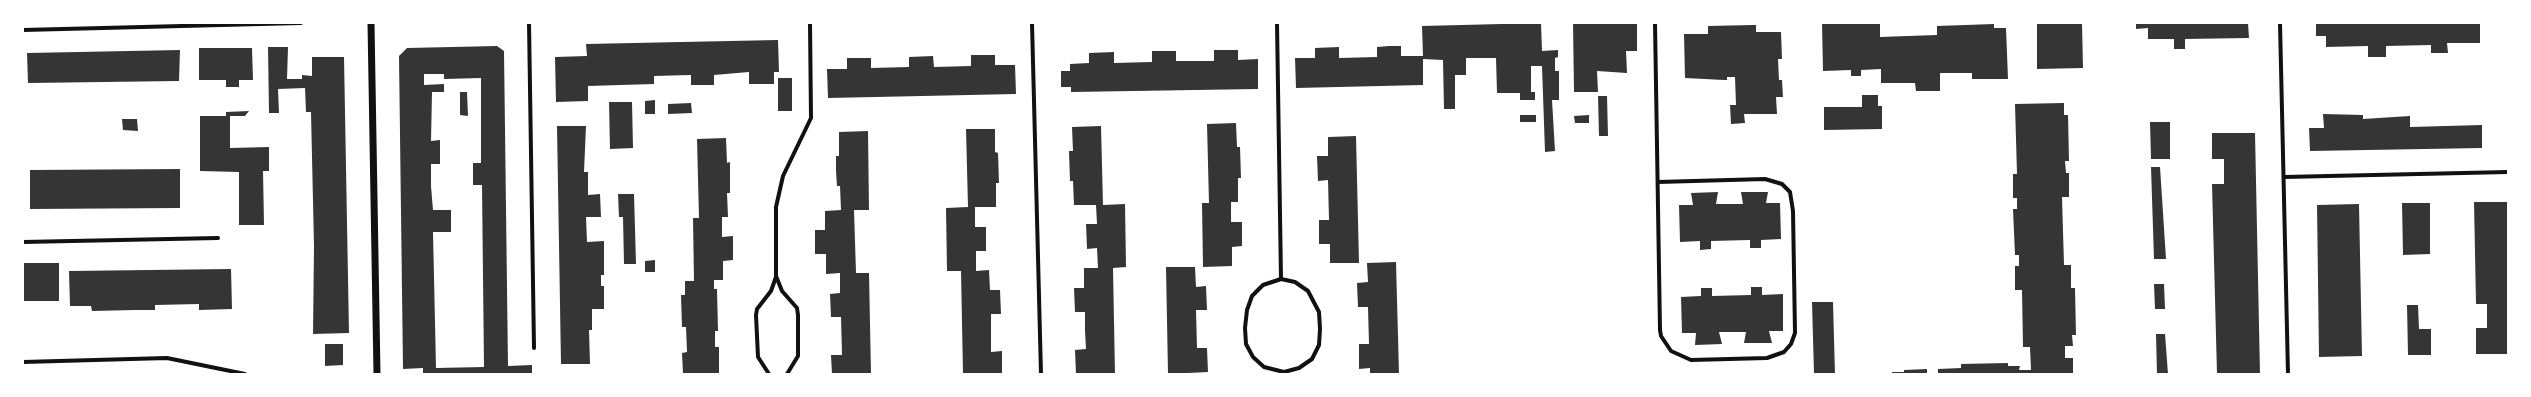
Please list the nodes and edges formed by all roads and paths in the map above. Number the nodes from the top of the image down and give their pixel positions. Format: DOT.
graph roads {
  1 [pos="301,23"];
  2 [pos="371,23"];
  3 [pos="529,23"];
  4 [pos="810,23"];
  5 [pos="1032,23"];
  6 [pos="1277,23"];
  7 [pos="1655,23"];
  8 [pos="2280,23"];
  9 [pos="133,25"];
  10 [pos="23,30"];
  11 [pos="2508,172"];
  12 [pos="2284,176"];
  13 [pos="1658,182"];
  14 [pos="218,238"];
  15 [pos="23,242"];
  16 [pos="776,276"];
  17 [pos="1281,279"];
  18 [pos="534,348"];
  19 [pos="23,362"];
  20 [pos="1284,373"];
  21 [pos="245,374"];
  22 [pos="377,374"];
  23 [pos="769,374"];
  24 [pos="787,374"];
  25 [pos="1041,374"];
  26 [pos="2288,374"];
  1 -- 9 [label="street"];
  2 -- 22 [label="street"];
  3 -- 18 [label="street"];
  4 -- 16 [label="street"];
  5 -- 25 [label="street"];
  6 -- 17 [label="street"];
  7 -- 13 [label="street"];
  8 -- 12 [label="street"];
  9 -- 10 [label="street"];
  11 -- 12 [label="street"];
  12 -- 26 [label="street"];
  13 -- 13 [label="street"];
  14 -- 15 [label="street"];
  16 -- 23 [label="street"];
  16 -- 24 [label="street"];
  17 -- 20 [label="street"];
  17 -- 20 [label="street"];
  19 -- 21 [label="street"];
}
